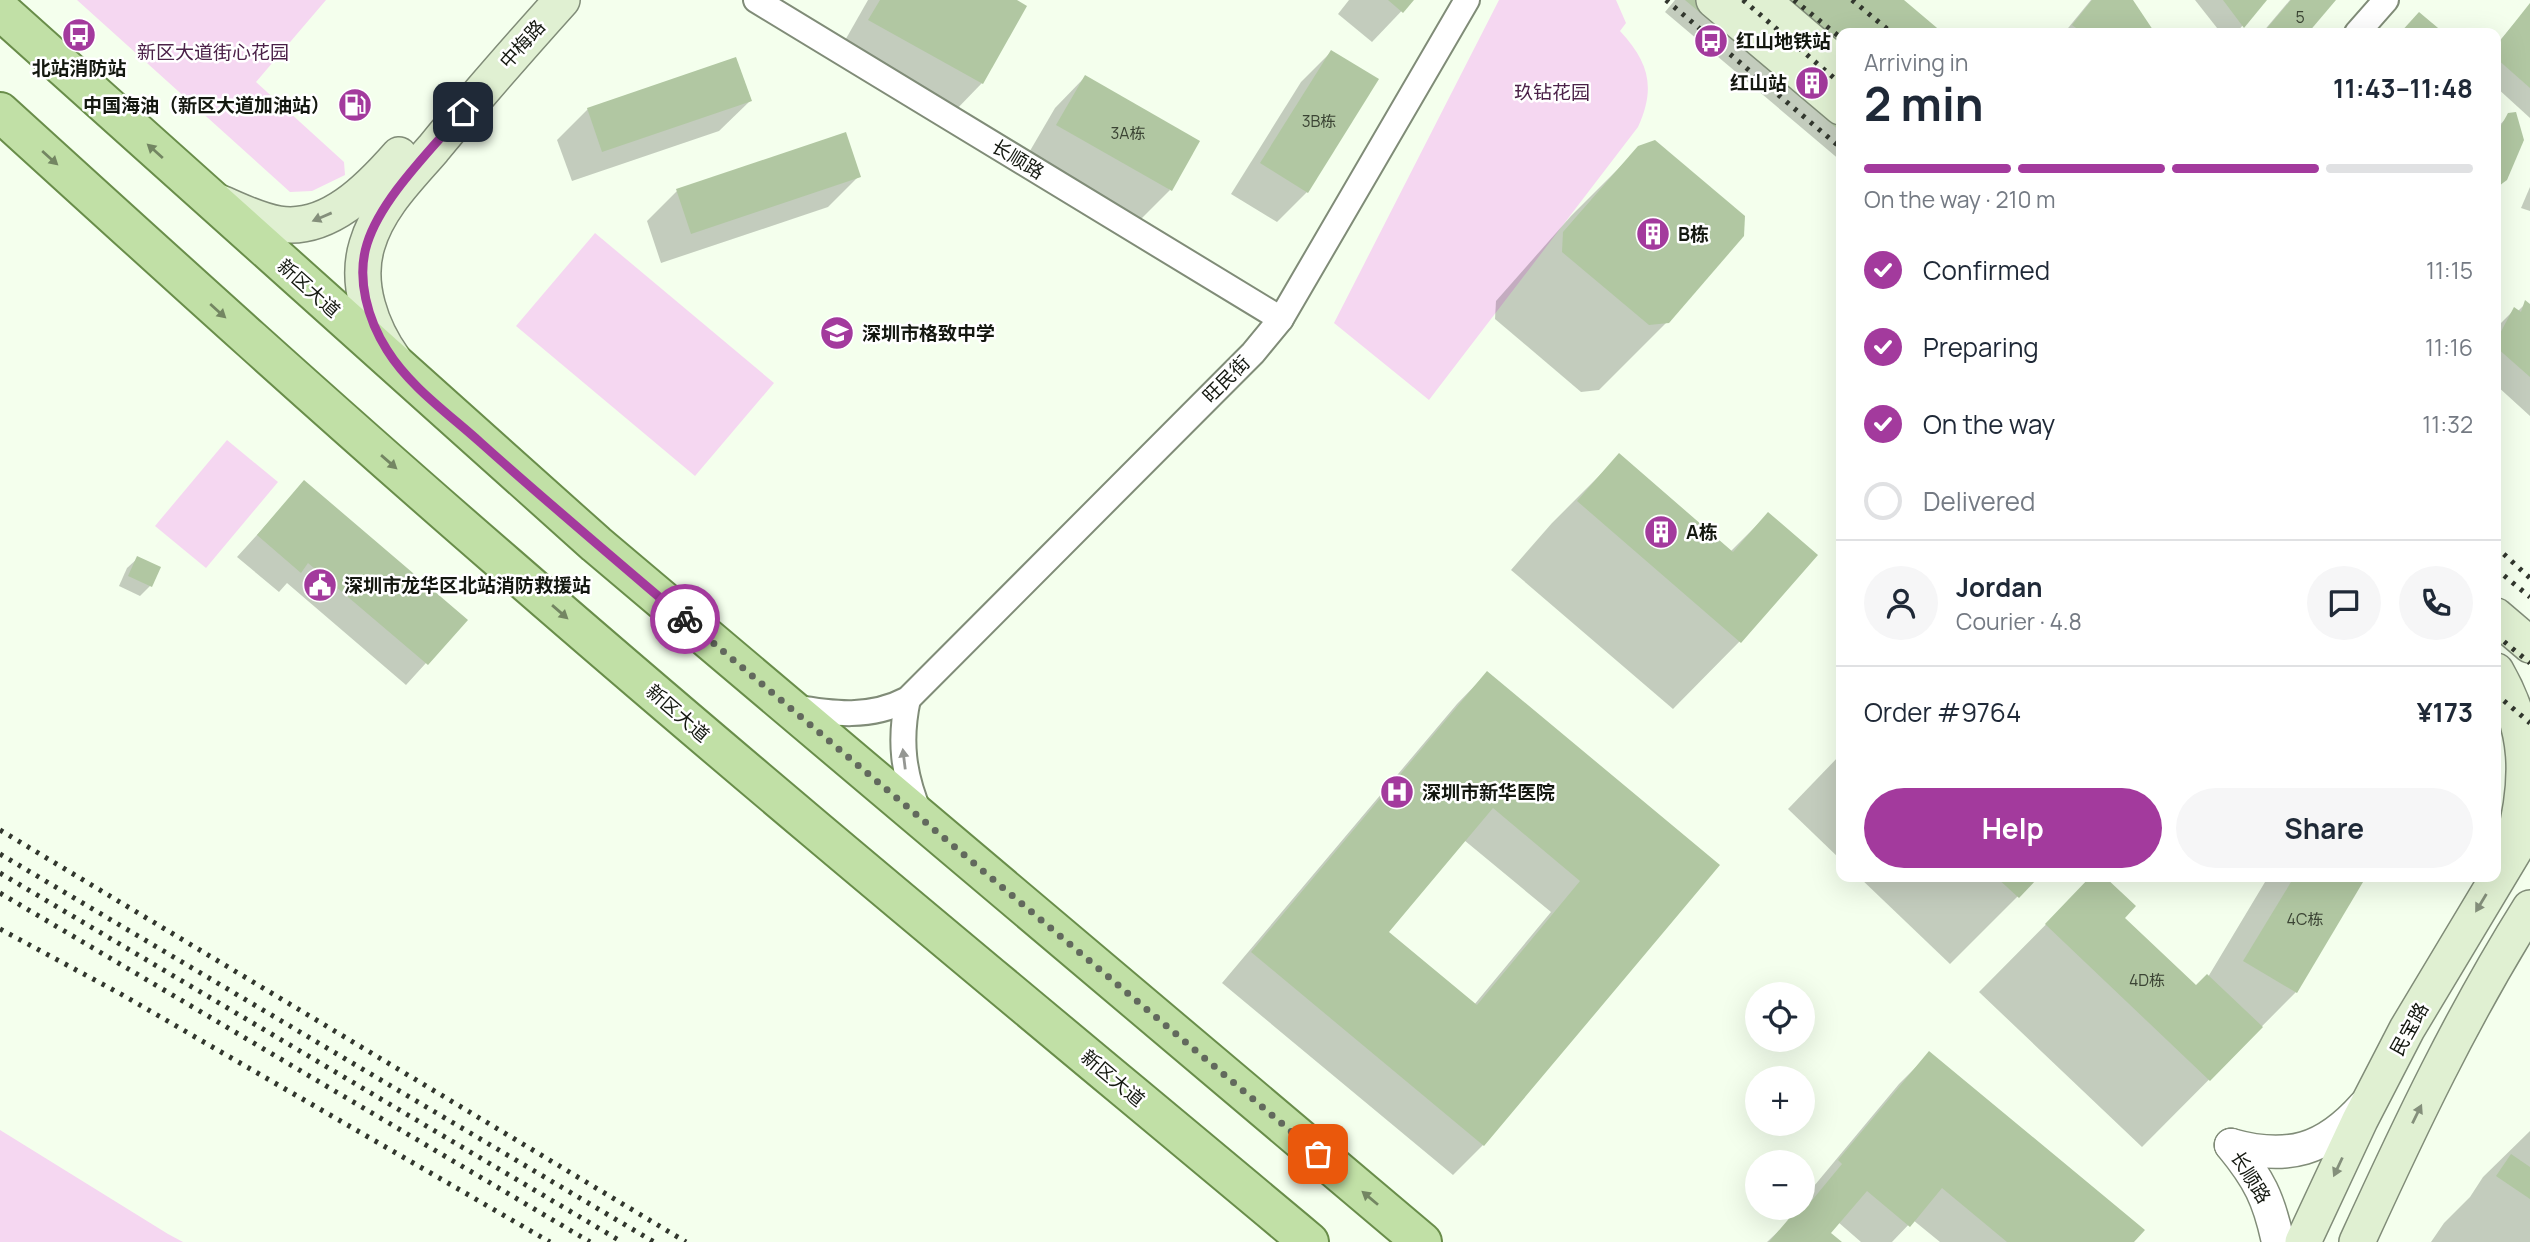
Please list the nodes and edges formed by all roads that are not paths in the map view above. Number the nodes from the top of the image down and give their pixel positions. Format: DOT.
graph roads {
  1 [pos="533,0"];
  2 [pos="562,0"];
  3 [pos="756,0"];
  4 [pos="1467,0"];
  5 [pos="1714,0"];
  6 [pos="1762,0"];
  7 [pos="2386,0"];
  8 [pos="0,10"];
  9 [pos="2361,28"];
  10 [pos="1836,62"];
  11 [pos="1836,103"];
  12 [pos="0,112"];
  13 [pos="205,196"];
  14 [pos="1281,319"];
  15 [pos="405,374"];
  16 [pos="2501,664"];
  17 [pos="2501,681"];
  18 [pos="2530,689"];
  19 [pos="908,699"];
  20 [pos="792,707"];
  21 [pos="921,817"];
  22 [pos="2530,824"];
  23 [pos="2507,859"];
  24 [pos="2501,869"];
  25 [pos="2493,882"];
  26 [pos="2530,908"];
  27 [pos="2372,1097"];
  28 [pos="1309,1242"];
  29 [pos="1422,1242"];
  30 [pos="2278,1242"];
  31 [pos="2303,1242"];
  32 [pos="2357,1242"];
  1 -- 13 [label="main road, 中梅路, one-way"];
  2 -- 15 [label="main road, 中梅路"];
  3 -- 14 [label="street, 长顺路"];
  4 -- 14 [label="street, 旺民街"];
  5 -- 11 [label="main road"];
  6 -- 10 [label="main road"];
  7 -- 9 [label="street"];
  13 -- 8 [label="main road, 新区大道, one-way"];
  12 -- 28 [label="main road, 新区大道, one-way"];
  13 -- 15 [label="main road, 新区大道"];
  14 -- 19 [label="street, 旺民街"];
  15 -- 20 [label="main road, 新区大道"];
  16 -- 18 [label="main road"];
  17 -- 23 [label="main road"];
  19 -- 20 [label="street"];
  21 -- 19 [label="street, one-way"];
  20 -- 21 [label="main road, 新区大道"];
  29 -- 21 [label="main road, 新区大道, one-way"];
  22 -- 23 [label="main road, 民宝路"];
  23 -- 24 [label="main road, 民宝路, one-way"];
  25 -- 27 [label="main road, 民宝路, one-way"];
  32 -- 26 [label="main road, one-way"];
  27 -- 30 [label="street, 长顺路"];
  27 -- 31 [label="main road, 民宝路, one-way"];
}
